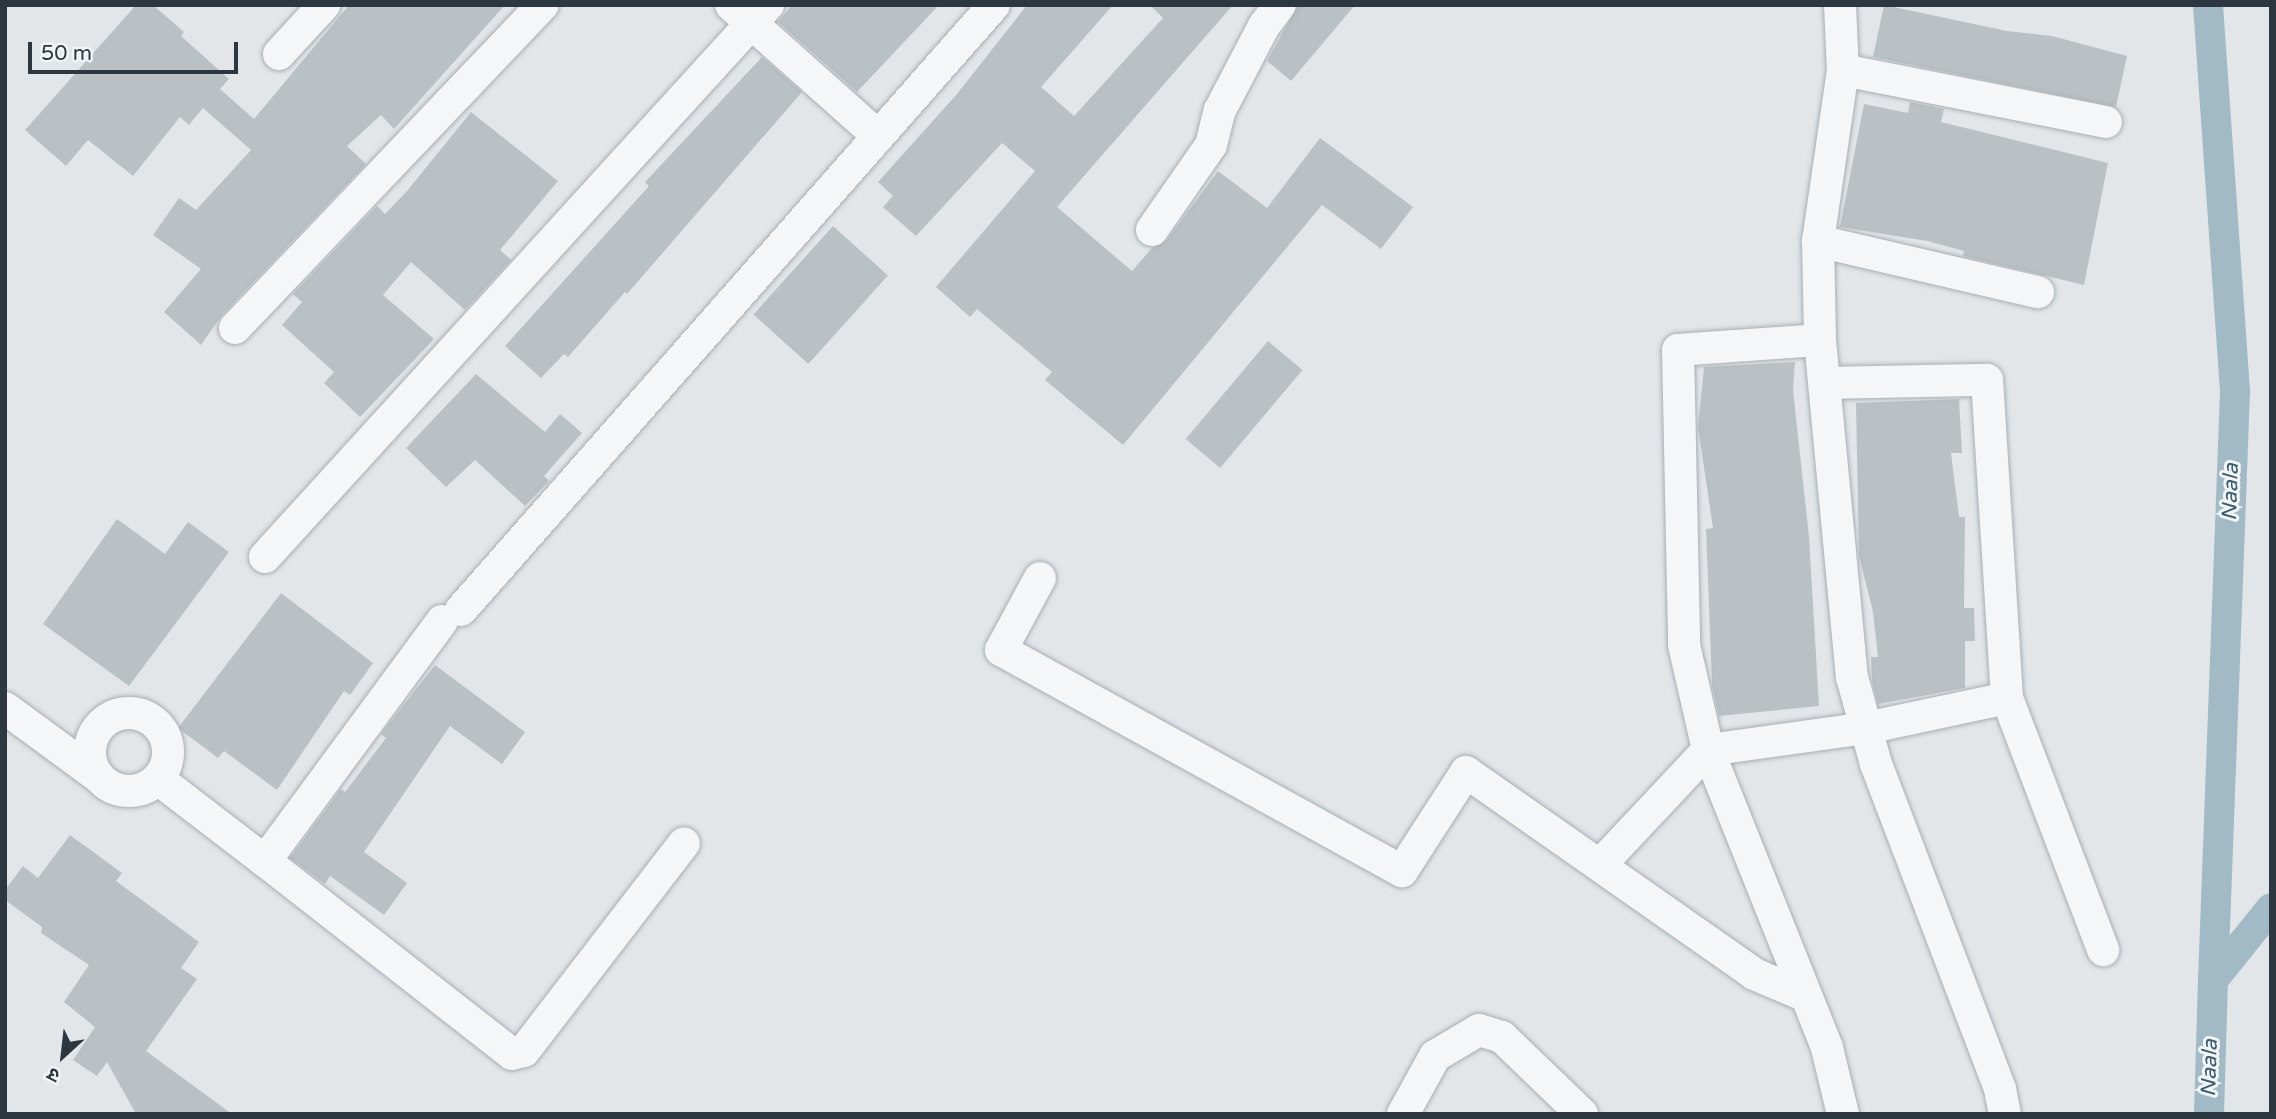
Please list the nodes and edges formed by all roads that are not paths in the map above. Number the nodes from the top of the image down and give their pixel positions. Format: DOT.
graph roads {
  1 [pos="324,5"];
  2 [pos="543,5"];
  3 [pos="994,5"];
  4 [pos="1280,5"];
  5 [pos="1840,5"];
  6 [pos="750,11"];
  7 [pos="279,54"];
  8 [pos="1843,70"];
  9 [pos="2106,122"];
  10 [pos="877,135"];
  11 [pos="1152,230"];
  12 [pos="1818,241"];
  13 [pos="2038,292"];
  14 [pos="235,328"];
  15 [pos="1820,340"];
  16 [pos="1825,383"];
  17 [pos="265,557"];
  18 [pos="1040,578"];
  19 [pos="2007,698"];
  20 [pos="5,708"];
  21 [pos="1866,728"];
  22 [pos="1708,750"];
  23 [pos="99,777"];
  24 [pos="158,779"];
  25 [pos="684,843"];
  26 [pos="265,861"];
  27 [pos="1601,864"];
  28 [pos="2103,950"];
  29 [pos="1804,995"];
  30 [pos="1403,1114"];
  31 [pos="1582,1114"];
  32 [pos="1843,1114"];
  33 [pos="2005,1114"];
  1 -- 7 [label="street"];
  2 -- 14 [label="street"];
  3 -- 10 [label="street"];
  4 -- 11 [label="street"];
  5 -- 8 [label="street"];
  6 -- 10 [label="street"];
  6 -- 17 [label="street"];
  8 -- 9 [label="street"];
  8 -- 12 [label="street"];
  10 -- 26 [label="street"];
  12 -- 13 [label="street"];
  12 -- 15 [label="street"];
  15 -- 16 [label="street"];
  15 -- 22 [label="street"];
  16 -- 19 [label="street"];
  16 -- 21 [label="street"];
  18 -- 27 [label="street"];
  19 -- 21 [label="street"];
  19 -- 28 [label="street"];
  20 -- 23 [label="street"];
  21 -- 22 [label="street"];
  21 -- 33 [label="street"];
  22 -- 27 [label="street"];
  22 -- 29 [label="street"];
  23 -- 24 [label="street"];
  23 -- 24 [label="street"];
  24 -- 26 [label="street"];
  25 -- 26 [label="street"];
  27 -- 29 [label="street"];
  29 -- 32 [label="street"];
  30 -- 31 [label="street"];
}
